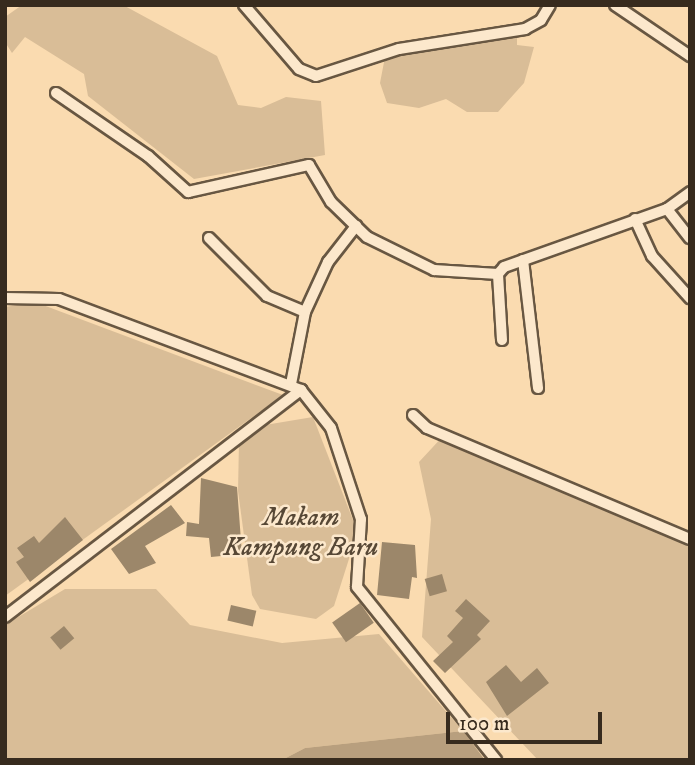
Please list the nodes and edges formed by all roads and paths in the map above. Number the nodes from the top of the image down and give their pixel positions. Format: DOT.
graph roads {
  1 [pos="244,5"];
  2 [pos="550,5"];
  3 [pos="615,5"];
  4 [pos="690,56"];
  5 [pos="56,93"];
  6 [pos="690,192"];
  7 [pos="667,209"];
  8 [pos="635,219"];
  9 [pos="356,226"];
  10 [pos="209,238"];
  11 [pos="690,239"];
  12 [pos="523,260"];
  13 [pos="498,274"];
  14 [pos="5,298"];
  15 [pos="690,298"];
  16 [pos="305,312"];
  17 [pos="502,340"];
  18 [pos="296,387"];
  19 [pos="538,388"];
  20 [pos="413,415"];
  21 [pos="690,539"];
  22 [pos="5,617"];
  23 [pos="496,760"];
  1 -- 2 [label="street"];
  3 -- 4 [label="street"];
  5 -- 9 [label="street"];
  6 -- 7 [label="street"];
  7 -- 8 [label="street"];
  7 -- 11 [label="street"];
  8 -- 12 [label="street"];
  8 -- 15 [label="street"];
  9 -- 13 [label="street"];
  9 -- 16 [label="street"];
  10 -- 16 [label="street"];
  12 -- 13 [label="street"];
  12 -- 19 [label="street"];
  13 -- 17 [label="street"];
  14 -- 18 [label="street"];
  16 -- 18 [label="street"];
  18 -- 22 [label="street"];
  18 -- 23 [label="street"];
  20 -- 21 [label="street"];
}
